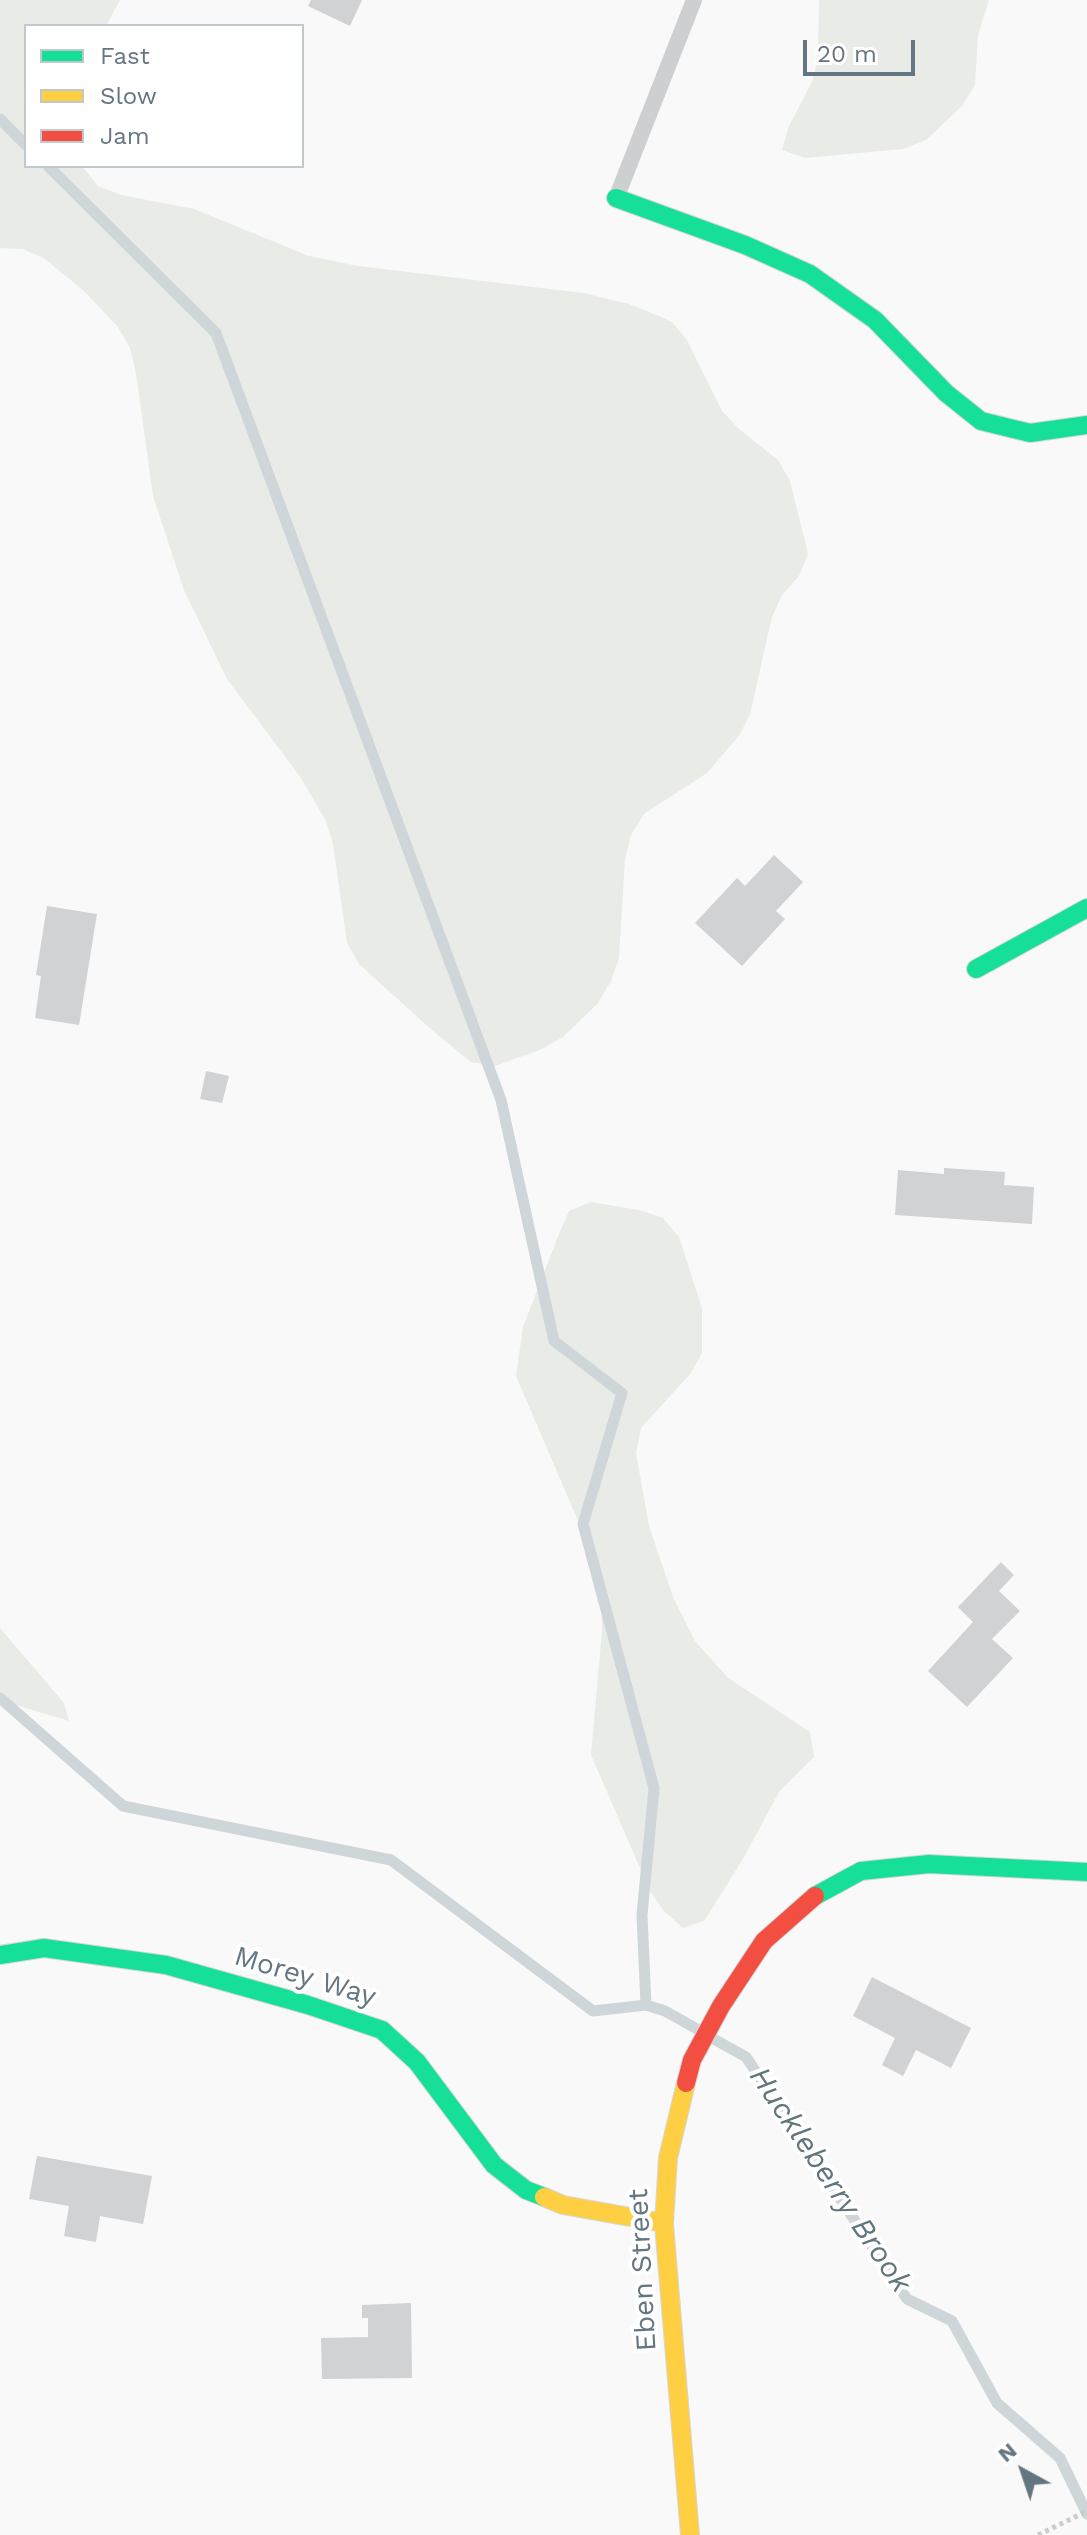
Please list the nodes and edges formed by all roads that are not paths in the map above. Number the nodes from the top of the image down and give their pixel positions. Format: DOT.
graph roads {
  1 [pos="694,0"];
  2 [pos="616,198"];
  3 [pos="1087,425"];
  4 [pos="1087,908"];
  5 [pos="976,969"];
  6 [pos="1087,1872"];
  7 [pos="0,1955"];
  8 [pos="664,2223"];
  9 [pos="690,2535"];
  1 -- 2 [label="lane"];
  2 -- 3 [label="street"];
  4 -- 5 [label="street"];
  6 -- 8 [label="street, Eben Street"];
  7 -- 8 [label="street, Morey Way"];
  8 -- 9 [label="street, Eben Street"];
}
